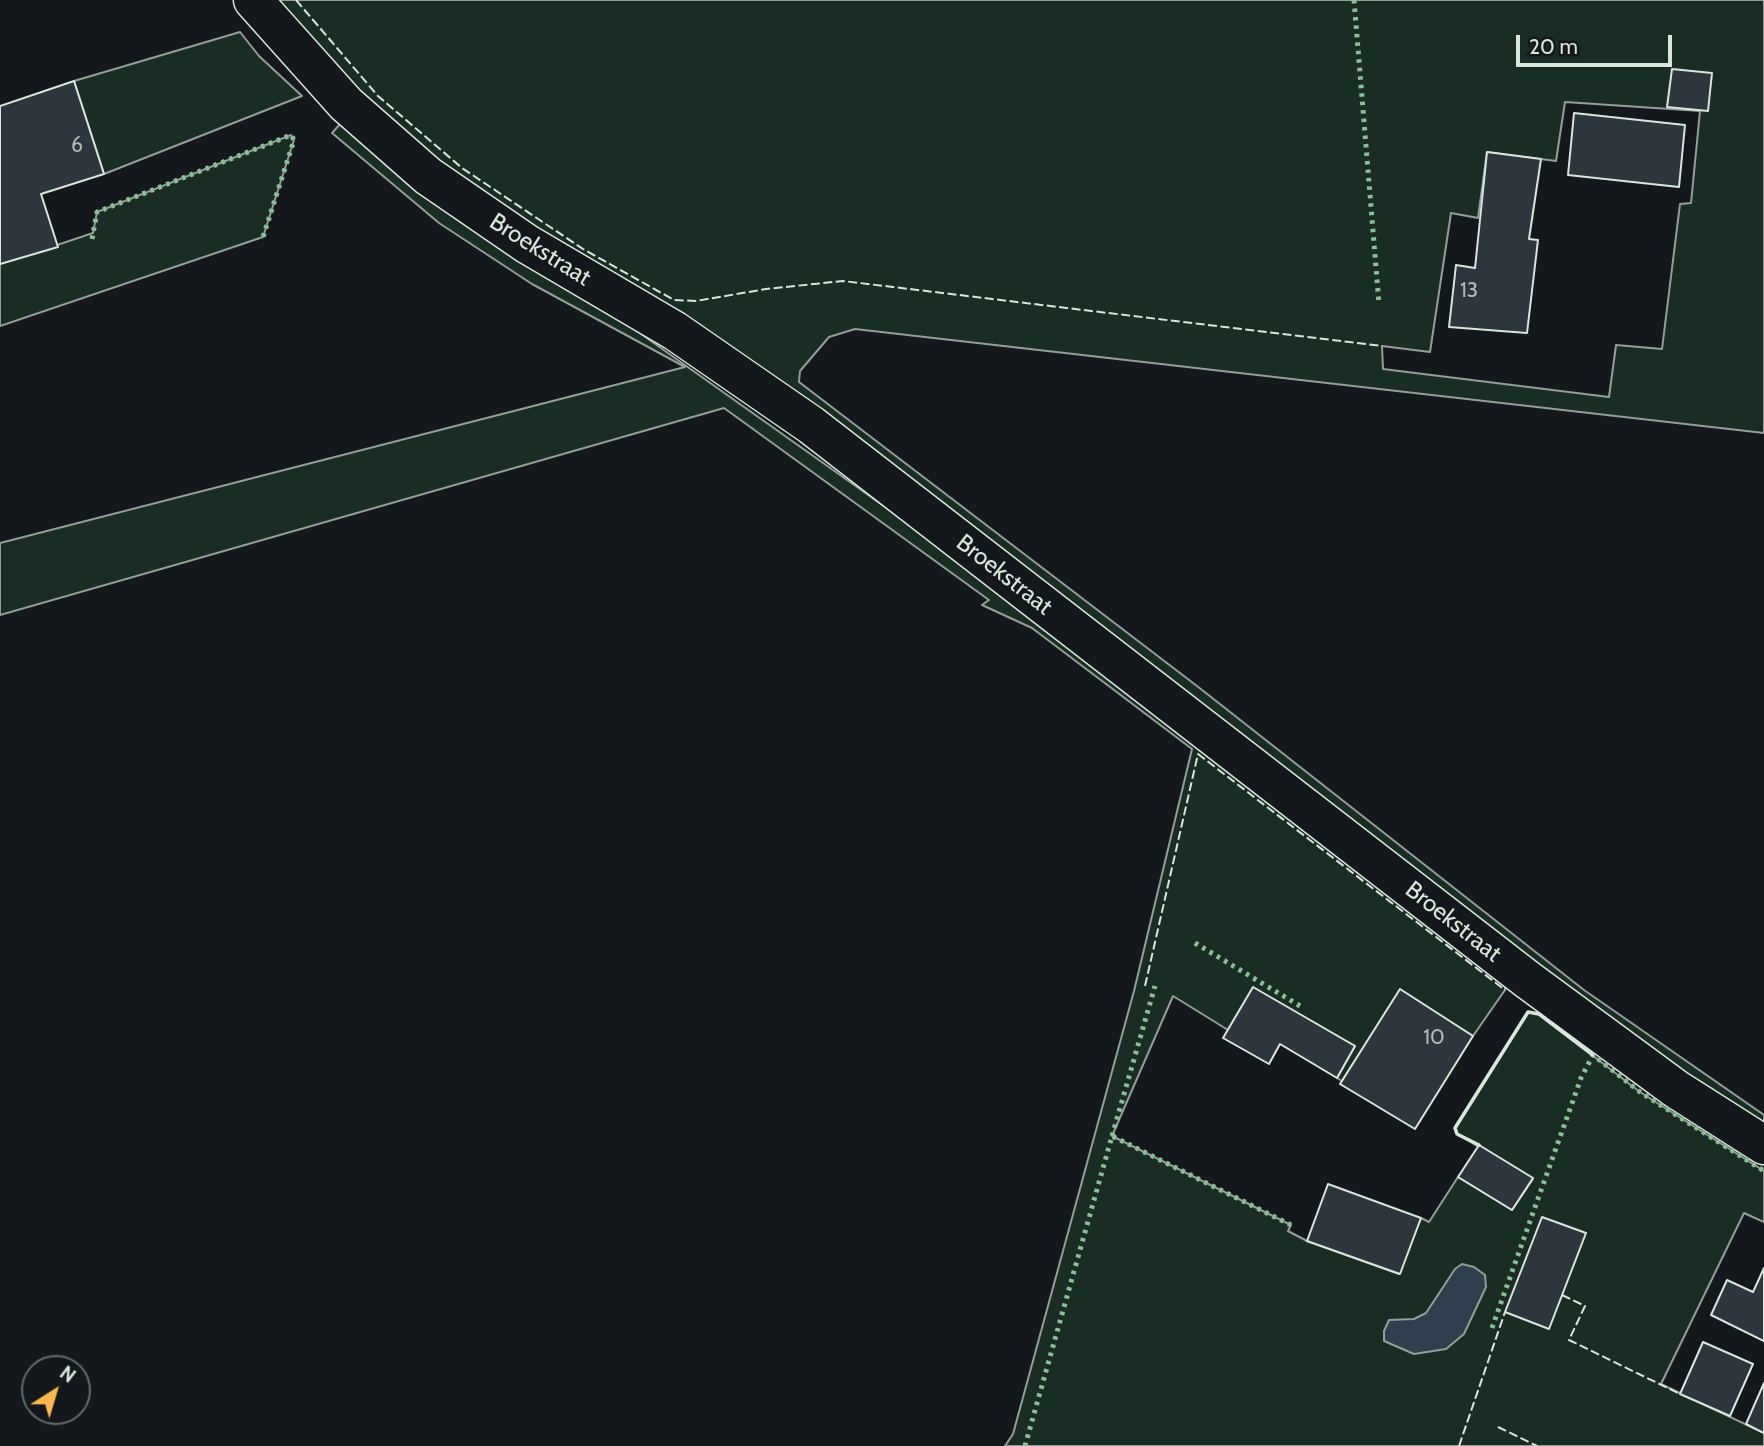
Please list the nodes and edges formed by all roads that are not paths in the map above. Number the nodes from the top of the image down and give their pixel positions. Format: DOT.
graph roads {
  1 [pos="253,0"];
  2 [pos="1764,1145"];
  1 -- 2 [label="street, Broekstraat"];
}
